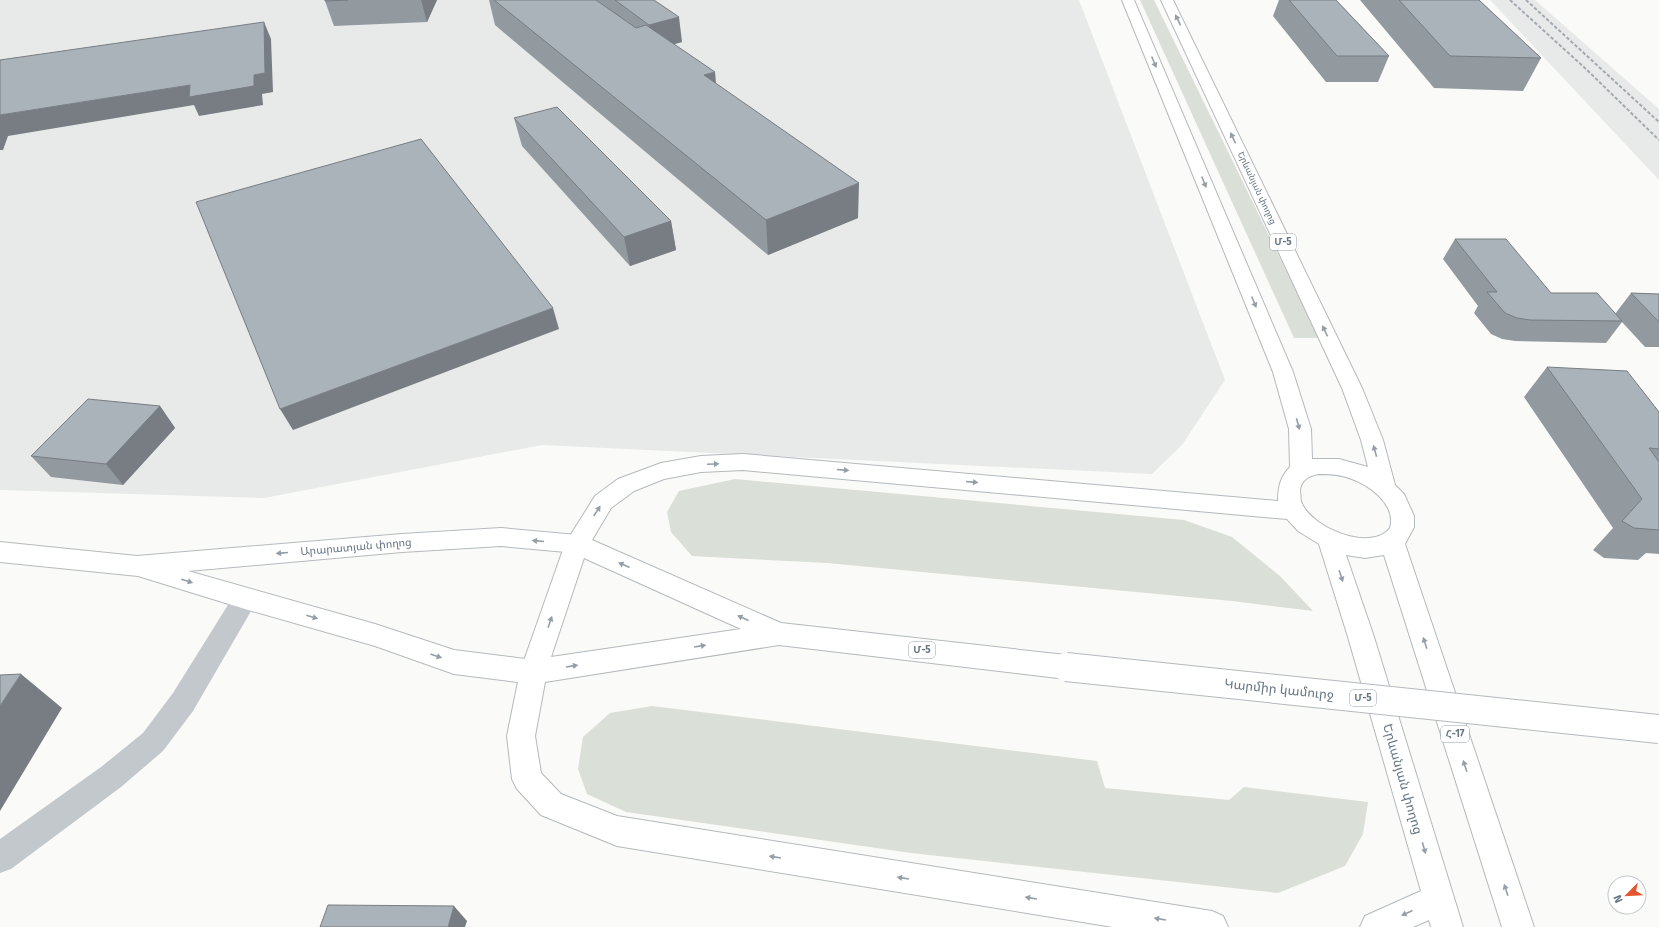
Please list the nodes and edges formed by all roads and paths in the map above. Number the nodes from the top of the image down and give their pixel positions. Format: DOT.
graph roads {
  1 [pos="1128,0"];
  2 [pos="1167,0"];
  3 [pos="1301,470"];
  4 [pos="1385,489"];
  5 [pos="1294,511"];
  6 [pos="1329,539"];
  7 [pos="1392,542"];
  8 [pos="576,544"];
  9 [pos="0,552"];
  10 [pos="136,566"];
  11 [pos="245,599"];
  12 [pos="779,634"];
  13 [pos="533,672"];
  14 [pos="1659,728"];
  15 [pos="5,851"];
  16 [pos="1443,913"];
  17 [pos="1212,927"];
  18 [pos="1376,927"];
  19 [pos="1518,927"];
  1 -- 3 [label="main road, one-way"];
  4 -- 2 [label="main road, Երևանյան փողոց / Մ-5, one-way"];
  3 -- 4 [label="main road, Երևանյան փողոց / Մ-5"];
  3 -- 5 [label="main road"];
  4 -- 7 [label="main road, Երևանյան փողոց / Մ-5"];
  5 -- 6 [label="main road"];
  8 -- 5 [label="main road, one-way"];
  6 -- 7 [label="main road"];
  6 -- 16 [label="main road, Երևանյան փողոց / Մ-5, one-way"];
  19 -- 7 [label="main road, Հ-17, one-way"];
  8 -- 10 [label="main road, Արարատյան փողոց, one-way"];
  12 -- 8 [label="main road, Մ-5, one-way"];
  13 -- 8 [label="main road, one-way"];
  9 -- 10 [label="main road, Արարատյան փողոց"];
  10 -- 11 [label="main road, Արարատյան փողոց, one-way"];
  11 -- 13 [label="main road, Արարատյան փողոց, one-way"];
  11 -- 15 [label="street"];
  13 -- 12 [label="main road, Մ-5, one-way"];
  12 -- 14 [label="main road, Կարմիր կամուրջ / Մ-5, bridge"];
  17 -- 13 [label="main road, one-way"];
  16 -- 18 [label="main road, one-way"];
}
